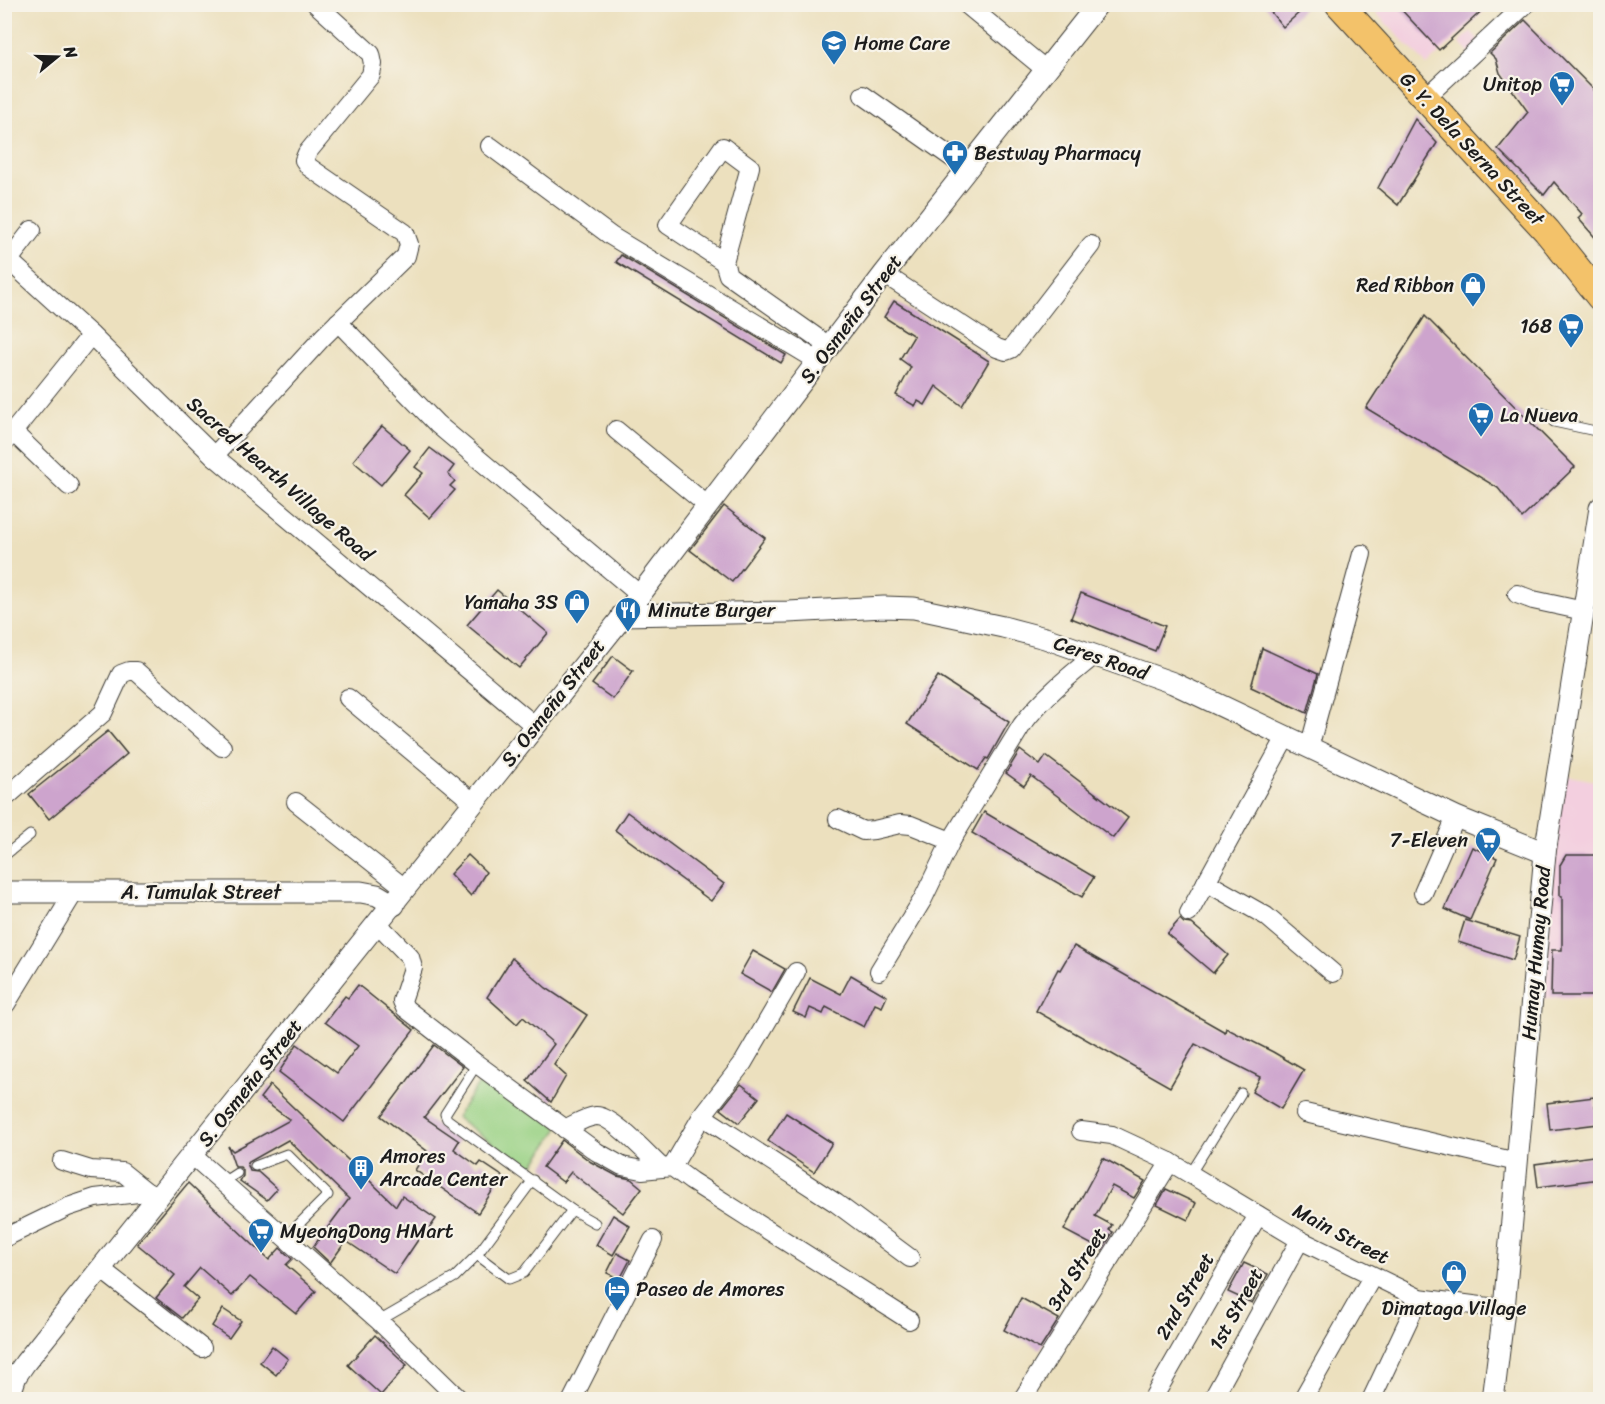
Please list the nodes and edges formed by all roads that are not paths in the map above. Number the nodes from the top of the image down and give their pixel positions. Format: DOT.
graph roads {
  1 [pos="316,4"];
  2 [pos="966,4"];
  3 [pos="1098,4"];
  4 [pos="1340,4"];
  5 [pos="1526,4"];
  6 [pos="1046,70"];
  7 [pos="863,95"];
  8 [pos="1425,98"];
  9 [pos="490,146"];
  10 [pos="968,169"];
  11 [pos="32,230"];
  12 [pos="1091,245"];
  13 [pos="7,258"];
  14 [pos="724,262"];
  15 [pos="884,274"];
  16 [pos="1600,297"];
  17 [pos="338,322"];
  18 [pos="91,334"];
  19 [pos="824,354"];
  20 [pos="1544,412"];
  21 [pos="616,430"];
  22 [pos="1600,432"];
  23 [pos="9,437"];
  24 [pos="214,456"];
  25 [pos="69,486"];
  26 [pos="708,506"];
  27 [pos="1600,508"];
  28 [pos="1362,554"];
  29 [pos="1517,594"];
  30 [pos="640,595"];
  31 [pos="1584,611"];
  32 [pos="622,615"];
  33 [pos="1095,655"];
  34 [pos="348,698"];
  35 [pos="535,726"];
  36 [pos="1286,737"];
  37 [pos="222,747"];
  38 [pos="1309,748"];
  39 [pos="4,799"];
  40 [pos="296,802"];
  41 [pos="474,803"];
  42 [pos="1456,817"];
  43 [pos="838,819"];
  44 [pos="30,835"];
  45 [pos="951,841"];
  46 [pos="1545,853"];
  47 [pos="4,856"];
  48 [pos="1206,882"];
  49 [pos="75,891"];
  50 [pos="4,892"];
  51 [pos="1423,893"];
  52 [pos="400,897"];
  53 [pos="1189,913"];
  54 [pos="376,923"];
  55 [pos="879,971"];
  56 [pos="796,972"];
  57 [pos="1333,973"];
  58 [pos="6,1004"];
  59 [pos="477,1064"];
  60 [pos="1241,1093"];
  61 [pos="1305,1113"];
  62 [pos="702,1116"];
  63 [pos="566,1129"];
  64 [pos="1082,1131"];
  65 [pos="193,1156"];
  66 [pos="62,1161"];
  67 [pos="1170,1162"];
  68 [pos="1517,1162"];
  69 [pos="255,1166"];
  70 [pos="666,1167"];
  71 [pos="1191,1173"];
  72 [pos="533,1180"];
  73 [pos="152,1194"];
  74 [pos="572,1210"];
  75 [pos="1258,1215"];
  76 [pos="595,1223"];
  77 [pos="4,1238"];
  78 [pos="285,1238"];
  79 [pos="653,1240"];
  80 [pos="1300,1240"];
  81 [pos="477,1255"];
  82 [pos="910,1258"];
  83 [pos="101,1269"];
  84 [pos="1372,1277"];
  85 [pos="1419,1298"];
  86 [pos="1504,1309"];
  87 [pos="909,1320"];
  88 [pos="379,1321"];
  89 [pos="202,1348"];
  90 [pos="8,1400"];
  91 [pos="460,1400"];
  92 [pos="572,1400"];
  93 [pos="1022,1400"];
  94 [pos="1152,1400"];
  95 [pos="1212,1400"];
  96 [pos="1302,1400"];
  97 [pos="1371,1400"];
  98 [pos="1493,1400"];
  1 -- 17 [label="street"];
  2 -- 6 [label="street"];
  3 -- 6 [label="street, S. Osmeña Street"];
  4 -- 8 [label="main road, G. Y. Dela Serna Street"];
  5 -- 8 [label="street"];
  6 -- 10 [label="street, S. Osmeña Street"];
  7 -- 10 [label="street"];
  8 -- 16 [label="main road, G. Y. Dela Serna Street"];
  9 -- 19 [label="street"];
  10 -- 15 [label="street, S. Osmeña Street"];
  11 -- 13 [label="street"];
  12 -- 15 [label="street"];
  13 -- 18 [label="street, Sacred Hearth Village Road"];
  14 -- 14 [label="street"];
  14 -- 19 [label="street"];
  15 -- 19 [label="street, S. Osmeña Street"];
  17 -- 24 [label="street"];
  17 -- 30 [label="street"];
  18 -- 23 [label="street"];
  18 -- 24 [label="street, Sacred Hearth Village Road"];
  19 -- 26 [label="street, S. Osmeña Street"];
  20 -- 22 [label="lane"];
  21 -- 26 [label="street"];
  23 -- 25 [label="street"];
  24 -- 35 [label="street, Sacred Hearth Village Road"];
  26 -- 30 [label="street, S. Osmeña Street"];
  27 -- 31 [label="street, Humay Humay Road"];
  28 -- 38 [label="street"];
  29 -- 31 [label="street"];
  30 -- 32 [label="street, S. Osmeña Street"];
  31 -- 46 [label="street, Humay Humay Road"];
  32 -- 33 [label="street, Ceres Road"];
  32 -- 35 [label="street, S. Osmeña Street"];
  33 -- 36 [label="street, Ceres Road"];
  33 -- 45 [label="street"];
  34 -- 41 [label="street"];
  35 -- 41 [label="street, S. Osmeña Street"];
  36 -- 38 [label="street, Ceres Road"];
  36 -- 48 [label="street"];
  37 -- 39 [label="street"];
  38 -- 42 [label="street, Ceres Road"];
  40 -- 52 [label="street"];
  41 -- 52 [label="street, S. Osmeña Street"];
  42 -- 46 [label="street, Ceres Road"];
  42 -- 51 [label="street"];
  43 -- 45 [label="street"];
  44 -- 47 [label="lane"];
  45 -- 55 [label="street"];
  46 -- 68 [label="street, Humay Humay Road"];
  48 -- 53 [label="street"];
  48 -- 57 [label="street"];
  49 -- 50 [label="street, A. Tumulak Street"];
  49 -- 52 [label="street, A. Tumulak Street"];
  49 -- 58 [label="street"];
  52 -- 54 [label="street, S. Osmeña Street"];
  54 -- 59 [label="street"];
  54 -- 65 [label="street, S. Osmeña Street"];
  56 -- 62 [label="street"];
  59 -- 63 [label="street"];
  59 -- 72 [label="lane"];
  60 -- 71 [label="lane"];
  61 -- 68 [label="street"];
  62 -- 70 [label="street"];
  62 -- 82 [label="street"];
  63 -- 70 [label="street"];
  63 -- 70 [label="street"];
  64 -- 67 [label="street, Main Street"];
  65 -- 73 [label="street, S. Osmeña Street"];
  65 -- 78 [label="street"];
  66 -- 73 [label="street"];
  67 -- 71 [label="street, Main Street"];
  67 -- 93 [label="street, 3rd Street"];
  68 -- 86 [label="street, Humay Humay Road"];
  69 -- 78 [label="lane"];
  70 -- 87 [label="street"];
  71 -- 75 [label="street, Main Street"];
  72 -- 74 [label="lane"];
  72 -- 81 [label="lane"];
  73 -- 77 [label="street"];
  73 -- 83 [label="street, S. Osmeña Street"];
  74 -- 76 [label="lane"];
  74 -- 81 [label="lane"];
  75 -- 80 [label="street, Main Street"];
  75 -- 94 [label="street, 2nd Street"];
  78 -- 88 [label="street"];
  79 -- 92 [label="street"];
  80 -- 84 [label="street, Main Street"];
  80 -- 95 [label="street, 1st Street"];
  81 -- 88 [label="lane"];
  83 -- 89 [label="street"];
  83 -- 90 [label="street, S. Osmeña Street"];
  84 -- 85 [label="street, Main Street"];
  84 -- 96 [label="street"];
  85 -- 86 [label="street, Main Street"];
  85 -- 97 [label="street"];
  86 -- 98 [label="street, Humay Humay Road"];
  88 -- 91 [label="street"];
}
